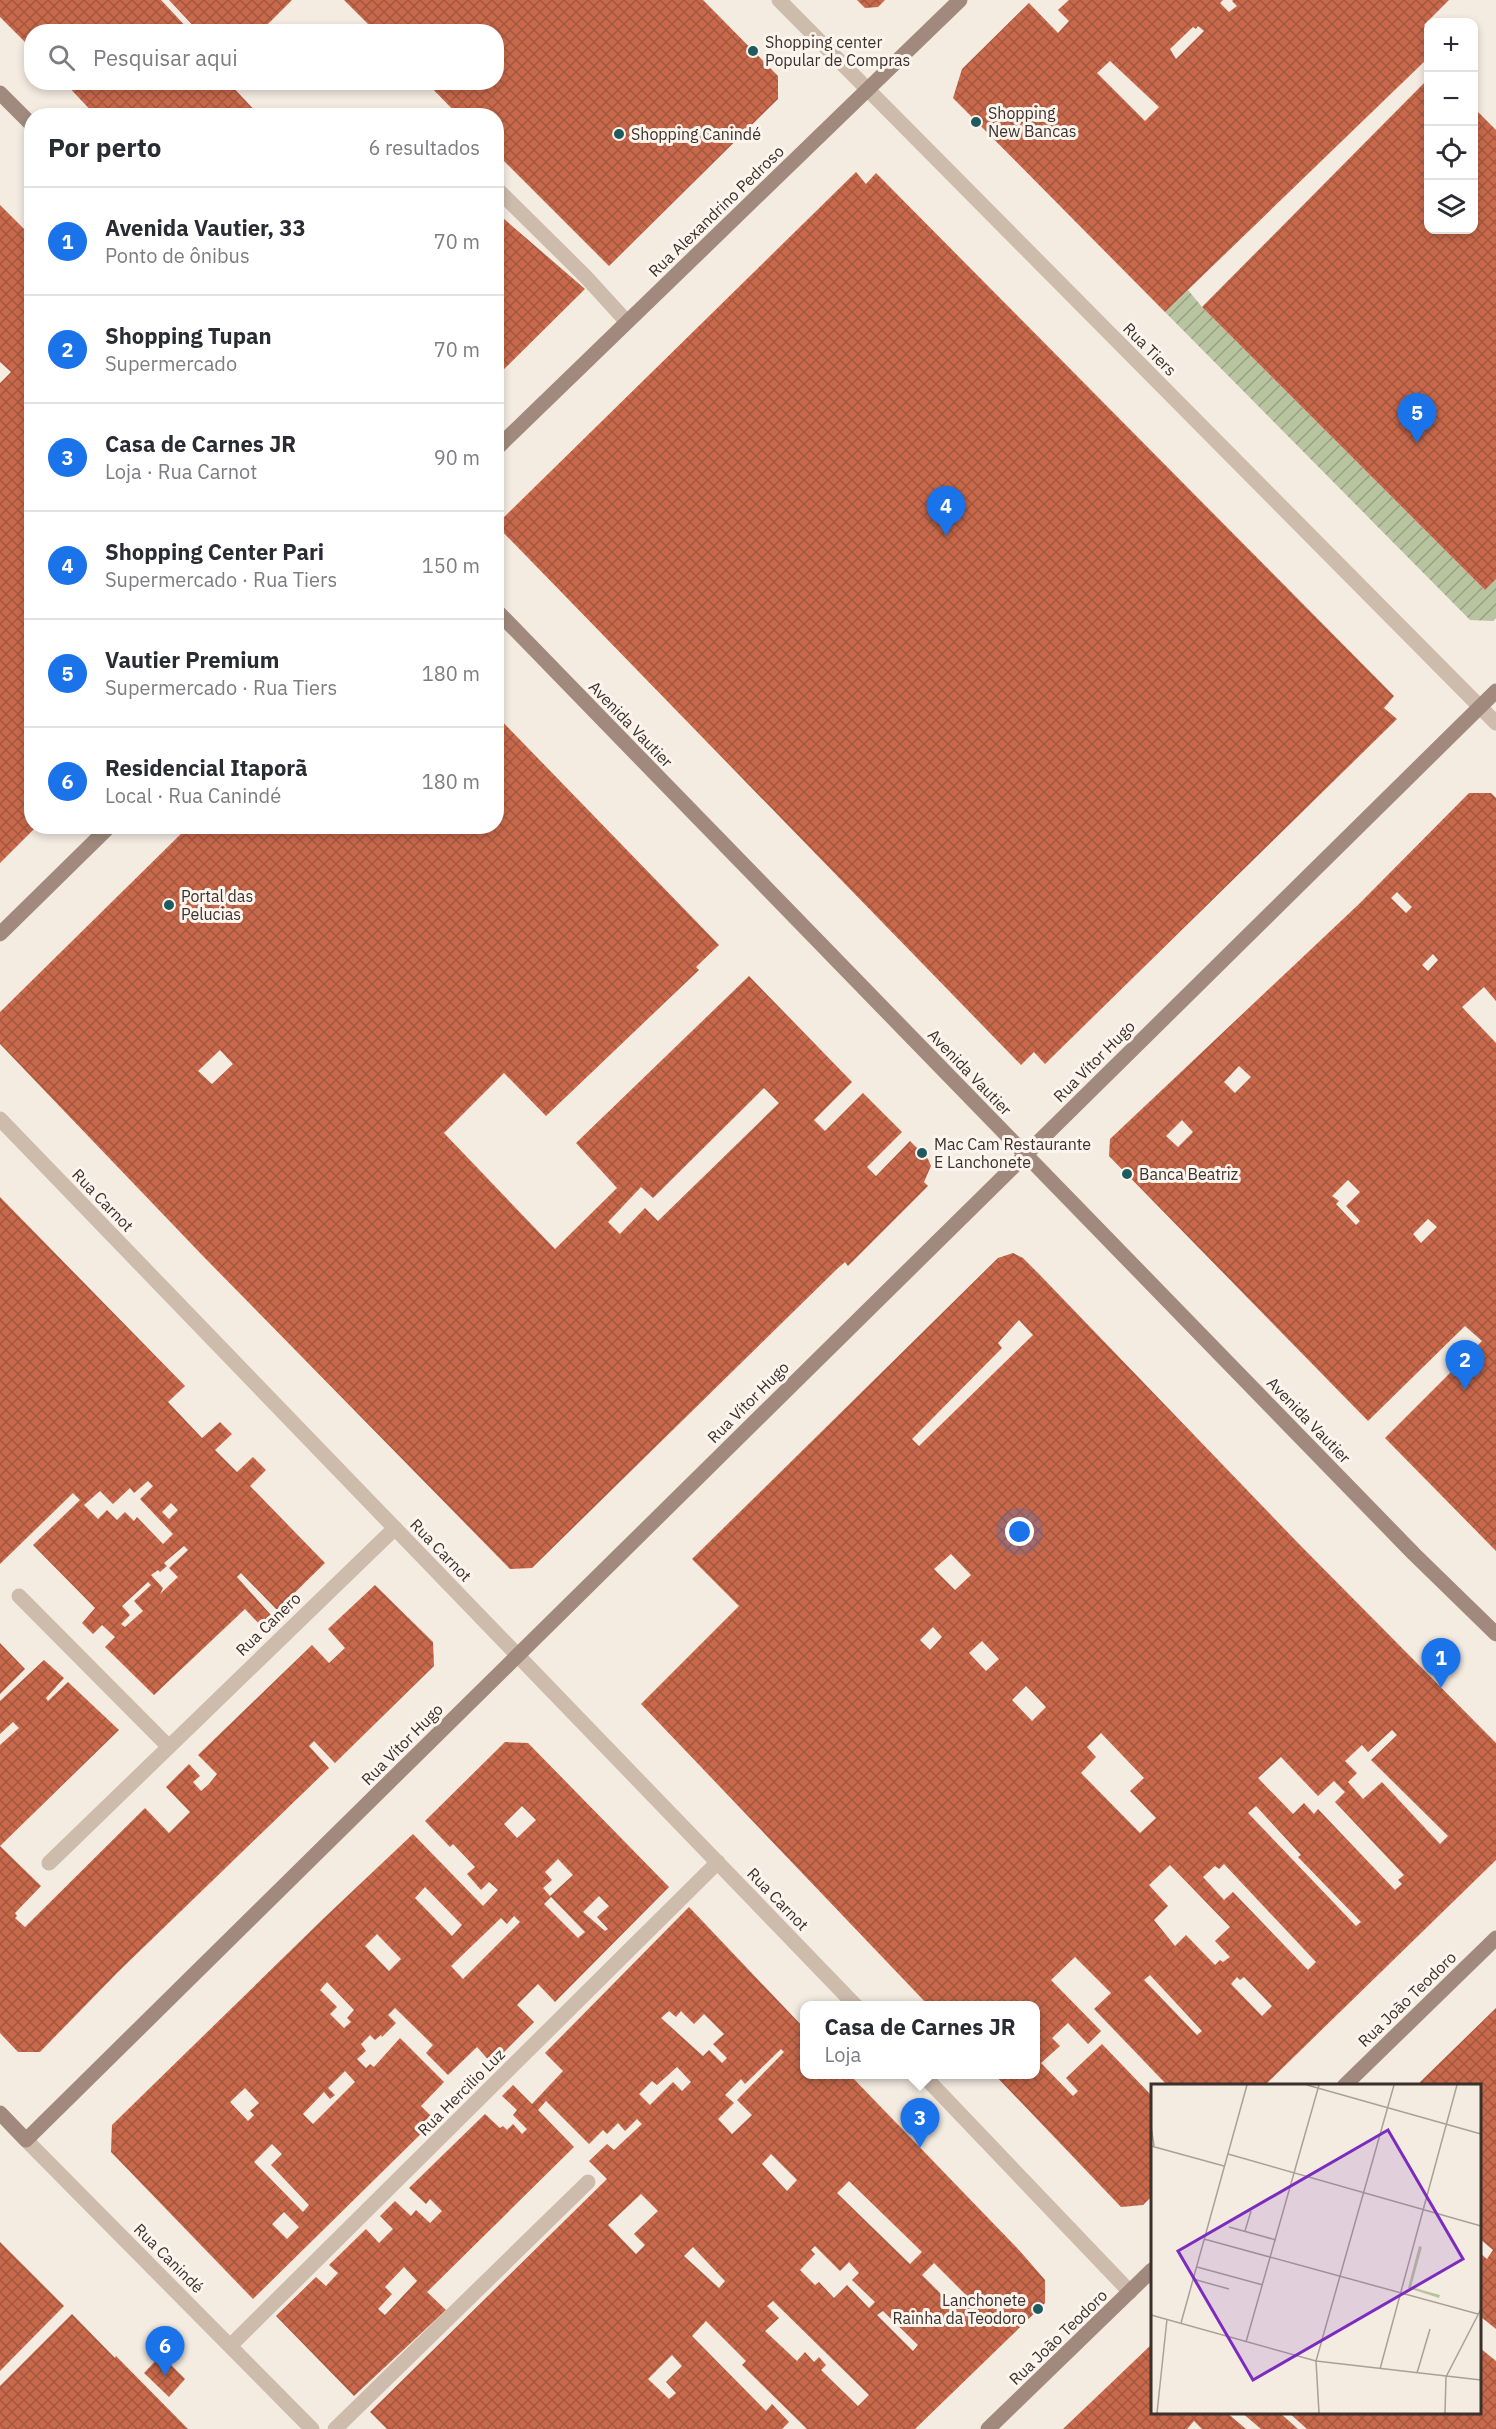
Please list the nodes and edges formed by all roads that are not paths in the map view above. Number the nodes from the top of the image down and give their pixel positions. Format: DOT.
graph roads {
  1 [pos="779,0"];
  2 [pos="960,0"];
  3 [pos="867,89"];
  4 [pos="0,93"];
  5 [pos="24,117"];
  6 [pos="504,196"];
  7 [pos="627,322"];
  8 [pos="504,441"];
  9 [pos="504,618"];
  10 [pos="1496,691"];
  11 [pos="1480,706"];
  12 [pos="1496,723"];
  13 [pos="102,834"];
  14 [pos="0,934"];
  15 [pos="0,1119"];
  16 [pos="1025,1154"];
  17 [pos="395,1528"];
  18 [pos="19,1596"];
  19 [pos="1496,1634"];
  20 [pos="518,1655"];
  21 [pos="169,1747"];
  22 [pos="718,1862"];
  23 [pos="49,1863"];
  24 [pos="1496,1938"];
  25 [pos="851,2001"];
  26 [pos="927,2079"];
  27 [pos="1345,2084"];
  28 [pos="0,2113"];
  29 [pos="26,2140"];
  30 [pos="588,2182"];
  31 [pos="1151,2271"];
  32 [pos="1130,2292"];
  33 [pos="230,2346"];
  34 [pos="312,2429"];
  35 [pos="335,2429"];
  36 [pos="988,2429"];
  1 -- 3 [label="street, Rua Tiers"];
  2 -- 3 [label="street, Rua Alexandrino Pedroso"];
  3 -- 7 [label="street, Rua Alexandrino Pedroso"];
  3 -- 11 [label="street, Rua Tiers"];
  4 -- 5 [label="street"];
  6 -- 7 [label="street"];
  7 -- 8 [label="street, Rua Alexandrino Pedroso"];
  9 -- 16 [label="street, Avenida Vautier"];
  10 -- 11 [label="street, Rua Vítor Hugo"];
  11 -- 12 [label="street, Rua Tiers"];
  11 -- 16 [label="street, Rua Vítor Hugo"];
  13 -- 14 [label="street"];
  15 -- 17 [label="street, Rua Carnot"];
  16 -- 19 [label="street, Avenida Vautier"];
  16 -- 20 [label="street, Rua Vítor Hugo"];
  17 -- 20 [label="street, Rua Carnot"];
  17 -- 21 [label="street, Rua Canero"];
  18 -- 21 [label="street"];
  20 -- 22 [label="street, Rua Carnot"];
  20 -- 29 [label="street, Rua Vítor Hugo"];
  21 -- 23 [label="street, Rua Canero"];
  22 -- 25 [label="street, Rua Carnot"];
  22 -- 33 [label="street, Rua Hercilio Luz"];
  24 -- 27 [label="street, Rua João Teodoro"];
  26 -- 32 [label="street"];
  28 -- 29 [label="street, Rua Canindé"];
  29 -- 33 [label="street, Rua Canindé"];
  30 -- 35 [label="street"];
  31 -- 32 [label="street, Rua João Teodoro"];
  32 -- 36 [label="street, Rua João Teodoro"];
  33 -- 34 [label="street, Rua Canindé"];
}
